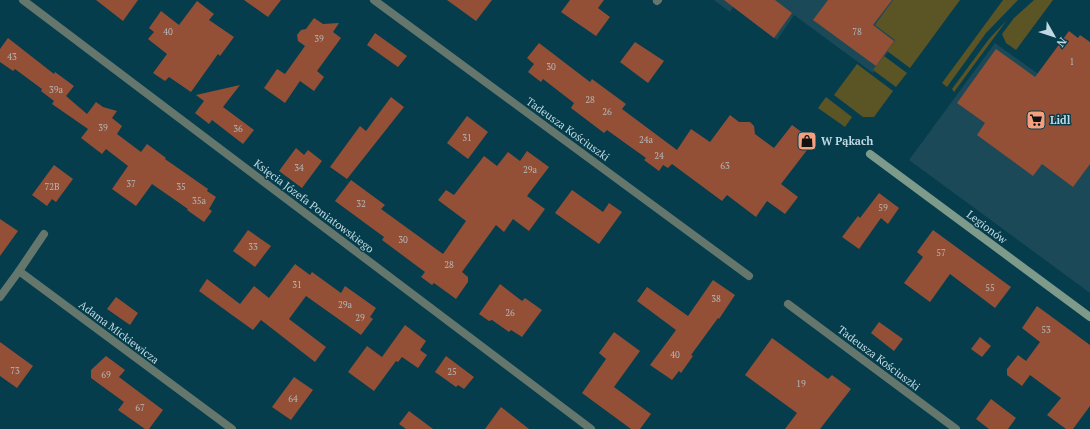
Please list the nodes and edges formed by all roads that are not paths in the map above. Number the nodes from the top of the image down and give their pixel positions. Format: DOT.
graph roads {
  1 [pos="23,0"];
  2 [pos="374,0"];
  3 [pos="870,154"];
  4 [pos="44,234"];
  5 [pos="19,271"];
  6 [pos="749,276"];
  7 [pos="0,297"];
  8 [pos="788,304"];
  9 [pos="1090,317"];
  10 [pos="232,429"];
  11 [pos="591,429"];
  12 [pos="956,429"];
  1 -- 11 [label="street, Księcia Józefa Poniatowskiego"];
  2 -- 6 [label="street, Tadeusza Kościuszki"];
  3 -- 9 [label="street, Legionów"];
  4 -- 5 [label="street"];
  5 -- 7 [label="street"];
  5 -- 10 [label="street, Adama Mickiewicza"];
  8 -- 12 [label="street, Tadeusza Kościuszki"];
}
